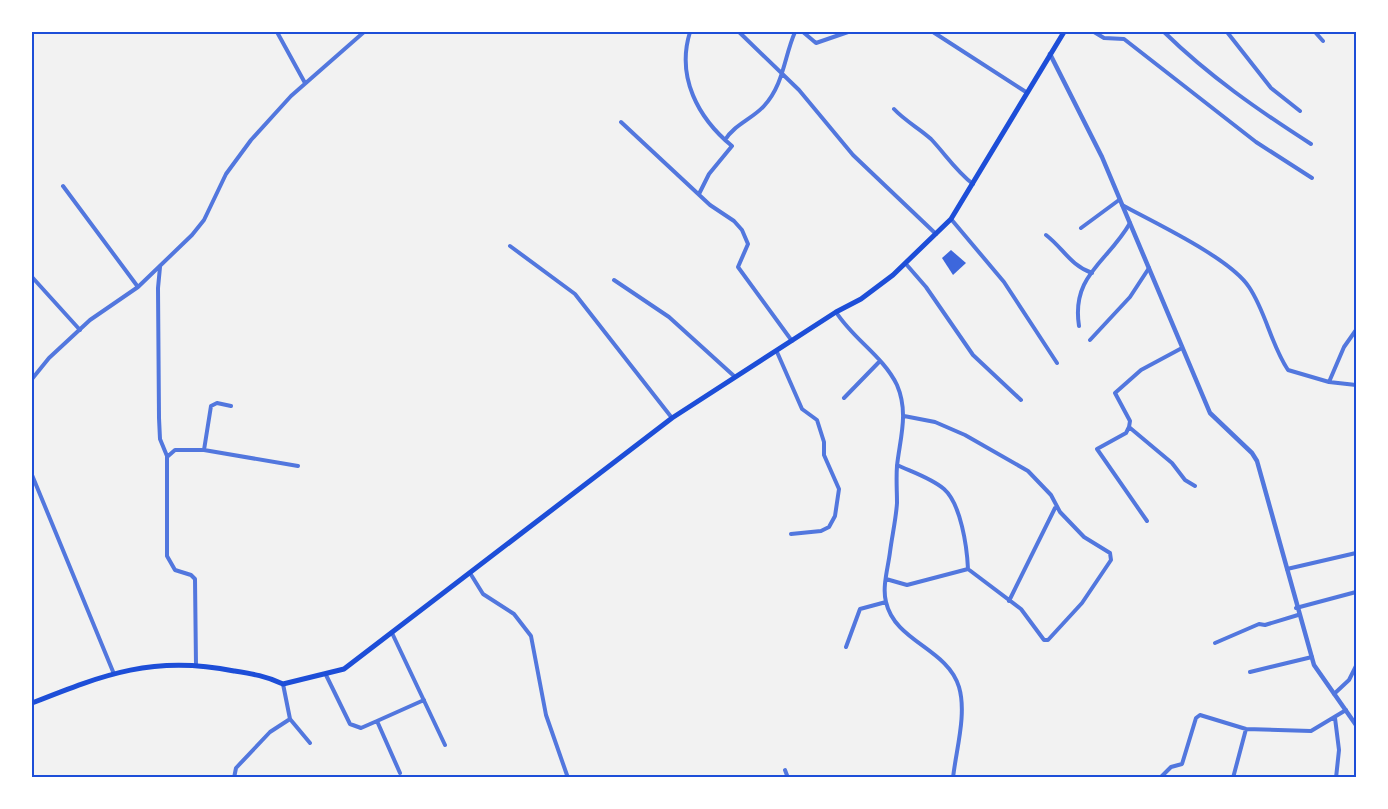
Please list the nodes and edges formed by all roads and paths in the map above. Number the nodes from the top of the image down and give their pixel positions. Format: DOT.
graph roads {
  1 [pos="277,32"];
  2 [pos="364,32"];
  3 [pos="690,32"];
  4 [pos="738,32"];
  5 [pos="795,32"];
  6 [pos="803,32"];
  7 [pos="848,32"];
  8 [pos="933,32"];
  9 [pos="1061,32"];
  10 [pos="1094,32"];
  11 [pos="1164,32"];
  12 [pos="1227,32"];
  13 [pos="1315,32"];
  14 [pos="1323,41"];
  15 [pos="1050,54"];
  16 [pos="783,76"];
  17 [pos="305,83"];
  18 [pos="1026,92"];
  19 [pos="894,109"];
  20 [pos="1300,111"];
  21 [pos="621,122"];
  22 [pos="725,140"];
  23 [pos="1311,144"];
  24 [pos="1312,178"];
  25 [pos="973,185"];
  26 [pos="63,186"];
  27 [pos="699,194"];
  28 [pos="1121,202"];
  29 [pos="951,219"];
  30 [pos="1130,223"];
  31 [pos="1081,228"];
  32 [pos="937,234"];
  33 [pos="1046,235"];
  34 [pos="510,246"];
  35 [pos="906,264"];
  36 [pos="160,267"];
  37 [pos="1149,268"];
  38 [pos="1092,273"];
  39 [pos="32,277"];
  40 [pos="614,280"];
  41 [pos="138,287"];
  42 [pos="836,312"];
  43 [pos="1079,326"];
  44 [pos="80,330"];
  45 [pos="1356,330"];
  46 [pos="1090,340"];
  47 [pos="792,341"];
  48 [pos="1182,348"];
  49 [pos="777,352"];
  50 [pos="880,361"];
  51 [pos="1057,363"];
  52 [pos="734,376"];
  53 [pos="32,379"];
  54 [pos="1329,382"];
  55 [pos="1356,385"];
  56 [pos="844,398"];
  57 [pos="1020,400"];
  58 [pos="231,406"];
  59 [pos="904,416"];
  60 [pos="672,418"];
  61 [pos="1129,427"];
  62 [pos="204,450"];
  63 [pos="167,457"];
  64 [pos="897,465"];
  65 [pos="298,466"];
  66 [pos="32,475"];
  67 [pos="1196,486"];
  68 [pos="1055,508"];
  69 [pos="1147,521"];
  70 [pos="791,534"];
  71 [pos="1356,553"];
  72 [pos="968,569"];
  73 [pos="1286,569"];
  74 [pos="470,573"];
  75 [pos="886,579"];
  76 [pos="1356,592"];
  77 [pos="1009,601"];
  78 [pos="886,602"];
  79 [pos="1296,608"];
  80 [pos="1298,615"];
  81 [pos="392,633"];
  82 [pos="1215,643"];
  83 [pos="846,647"];
  84 [pos="1312,657"];
  85 [pos="196,666"];
  86 [pos="1356,666"];
  87 [pos="1250,672"];
  88 [pos="114,674"];
  89 [pos="326,675"];
  90 [pos="283,684"];
  91 [pos="1334,694"];
  92 [pos="424,700"];
  93 [pos="32,703"];
  94 [pos="1347,710"];
  95 [pos="1335,718"];
  96 [pos="290,719"];
  97 [pos="376,721"];
  98 [pos="1356,725"];
  99 [pos="1246,729"];
  100 [pos="310,743"];
  101 [pos="445,745"];
  102 [pos="785,770"];
  103 [pos="400,773"];
  104 [pos="234,777"];
  105 [pos="568,777"];
  106 [pos="788,777"];
  107 [pos="953,777"];
  108 [pos="1160,777"];
  109 [pos="1233,777"];
  110 [pos="1336,777"];
  1 -- 17 [label="street"];
  2 -- 17 [label="street"];
  3 -- 22 [label="street"];
  4 -- 16 [label="street"];
  5 -- 16 [label="street"];
  6 -- 7 [label="street"];
  8 -- 18 [label="street"];
  9 -- 15 [label="main road"];
  10 -- 24 [label="street"];
  11 -- 23 [label="street"];
  12 -- 20 [label="street"];
  13 -- 14 [label="street"];
  15 -- 18 [label="main road"];
  15 -- 28 [label="street"];
  16 -- 22 [label="street"];
  16 -- 32 [label="street"];
  17 -- 36 [label="street"];
  18 -- 25 [label="main road"];
  19 -- 25 [label="street"];
  21 -- 27 [label="street"];
  22 -- 27 [label="street"];
  25 -- 29 [label="main road"];
  26 -- 41 [label="street"];
  27 -- 47 [label="street"];
  28 -- 30 [label="street"];
  28 -- 31 [label="street"];
  28 -- 54 [label="street"];
  29 -- 32 [label="main road"];
  29 -- 51 [label="street"];
  30 -- 37 [label="street"];
  30 -- 38 [label="street"];
  32 -- 35 [label="main road"];
  33 -- 38 [label="street"];
  34 -- 60 [label="street"];
  35 -- 42 [label="main road"];
  35 -- 57 [label="street"];
  36 -- 41 [label="street"];
  36 -- 63 [label="street"];
  37 -- 46 [label="street"];
  37 -- 48 [label="street"];
  38 -- 43 [label="street"];
  39 -- 44 [label="street"];
  40 -- 52 [label="street"];
  41 -- 44 [label="street"];
  42 -- 47 [label="main road"];
  42 -- 50 [label="street"];
  44 -- 53 [label="street"];
  45 -- 54 [label="street"];
  47 -- 49 [label="main road"];
  48 -- 61 [label="street"];
  48 -- 73 [label="street"];
  49 -- 52 [label="main road"];
  49 -- 70 [label="street"];
  50 -- 56 [label="street"];
  50 -- 59 [label="street"];
  52 -- 60 [label="main road"];
  54 -- 55 [label="street"];
  58 -- 62 [label="street"];
  59 -- 64 [label="street"];
  59 -- 68 [label="street"];
  60 -- 74 [label="main road"];
  61 -- 67 [label="street"];
  61 -- 69 [label="street"];
  62 -- 63 [label="street"];
  62 -- 65 [label="street"];
  63 -- 85 [label="street"];
  64 -- 72 [label="street"];
  64 -- 75 [label="street"];
  66 -- 88 [label="street"];
  68 -- 77 [label="street"];
  68 -- 77 [label="street"];
  71 -- 73 [label="street"];
  72 -- 75 [label="street"];
  72 -- 77 [label="street"];
  73 -- 79 [label="street"];
  74 -- 81 [label="main road"];
  74 -- 105 [label="street"];
  75 -- 78 [label="street"];
  76 -- 79 [label="street"];
  78 -- 83 [label="street"];
  78 -- 107 [label="street"];
  79 -- 80 [label="street"];
  80 -- 82 [label="street"];
  80 -- 84 [label="street"];
  81 -- 89 [label="main road"];
  81 -- 92 [label="street"];
  84 -- 87 [label="street"];
  84 -- 91 [label="street"];
  85 -- 88 [label="main road"];
  85 -- 90 [label="main road"];
  86 -- 91 [label="street"];
  88 -- 93 [label="main road"];
  89 -- 90 [label="main road"];
  89 -- 97 [label="street"];
  90 -- 96 [label="street"];
  91 -- 94 [label="street"];
  92 -- 97 [label="street"];
  92 -- 101 [label="street"];
  94 -- 95 [label="street"];
  94 -- 98 [label="street"];
  95 -- 99 [label="street"];
  95 -- 110 [label="street"];
  96 -- 100 [label="street"];
  96 -- 104 [label="street"];
  97 -- 103 [label="street"];
  99 -- 108 [label="street"];
  99 -- 109 [label="street"];
  102 -- 106 [label="street"];
}
